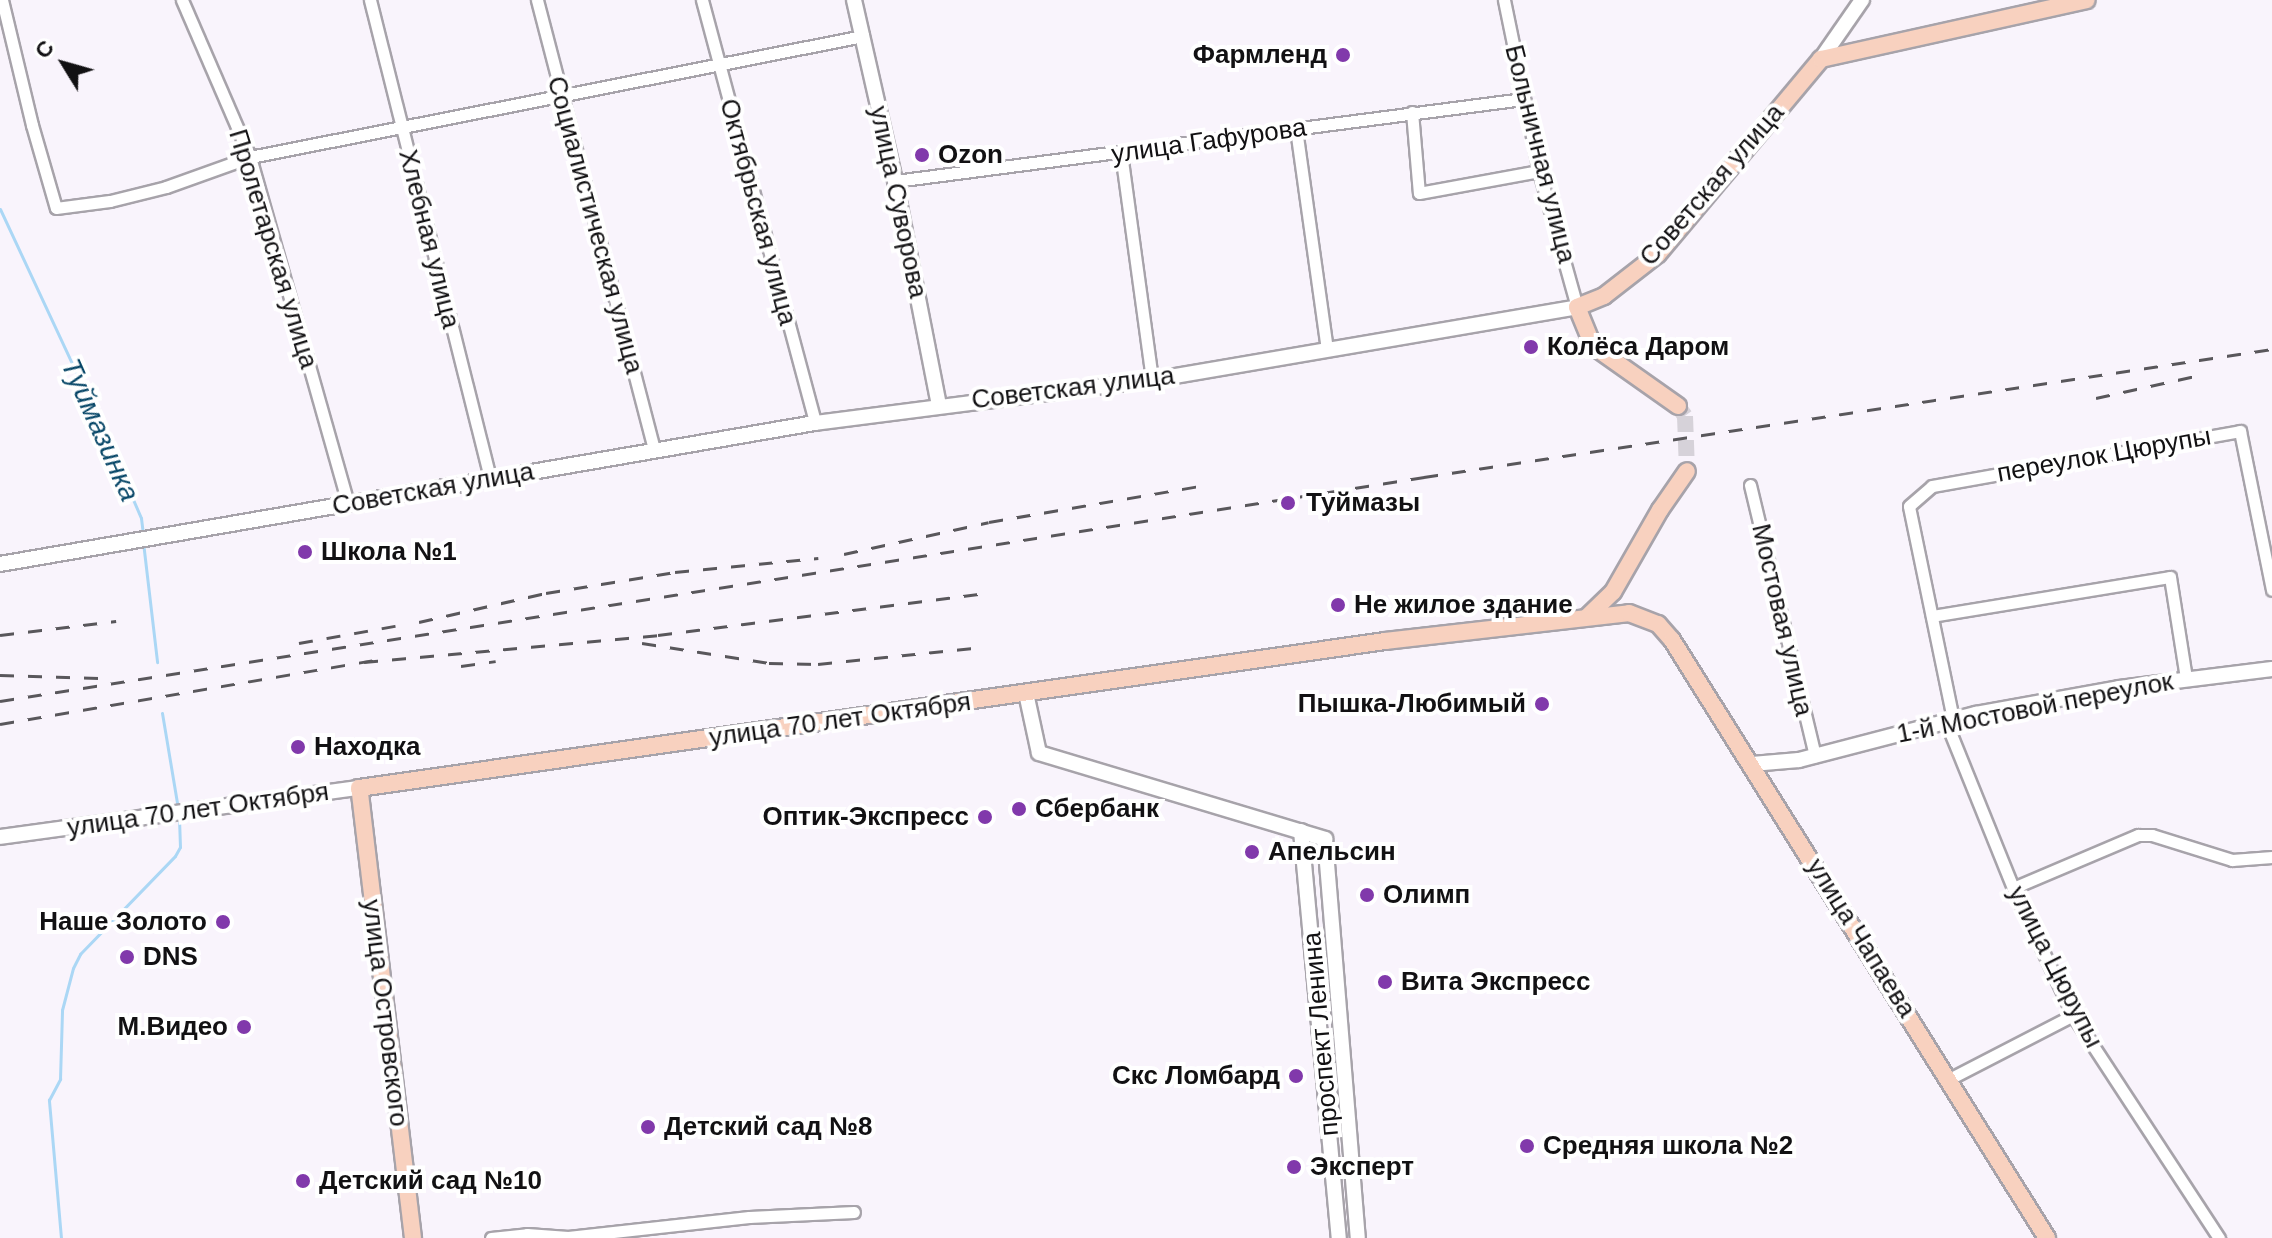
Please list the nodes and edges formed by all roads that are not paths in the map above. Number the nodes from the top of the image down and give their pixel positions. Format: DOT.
graph roads {
  1 [pos="2,0"];
  2 [pos="182,0"];
  3 [pos="370,0"];
  4 [pos="537,0"];
  5 [pos="702,0"];
  6 [pos="854,0"];
  7 [pos="1504,0"];
  8 [pos="1862,0"];
  9 [pos="2087,0"];
  10 [pos="863,36"];
  11 [pos="1821,59"];
  12 [pos="718,65"];
  13 [pos="561,97"];
  14 [pos="1523,99"];
  15 [pos="1412,112"];
  16 [pos="400,128"];
  17 [pos="1296,129"];
  18 [pos="1121,153"];
  19 [pos="250,157"];
  20 [pos="1539,171"];
  21 [pos="895,181"];
  22 [pos="1577,307"];
  23 [pos="1327,350"];
  24 [pos="1152,380"];
  25 [pos="939,405"];
  26 [pos="1678,406"];
  27 [pos="815,423"];
  28 [pos="654,450"];
  29 [pos="1687,471"];
  30 [pos="490,478"];
  31 [pos="1750,485"];
  32 [pos="348,504"];
  33 [pos="1909,506"];
  34 [pos="0,564"];
  35 [pos="2272,590"];
  36 [pos="1932,616"];
  37 [pos="1587,617"];
  38 [pos="1672,640"];
  39 [pos="2272,669"];
  40 [pos="2186,678"];
  41 [pos="1026,693"];
  42 [pos="1950,720"];
  43 [pos="1815,756"];
  44 [pos="1752,764"];
  45 [pos="359,788"];
  46 [pos="1301,831"];
  47 [pos="0,837"];
  48 [pos="2272,857"];
  49 [pos="2013,888"];
  50 [pos="2073,1015"];
  51 [pos="1949,1079"];
  52 [pos="854,1212"];
  53 [pos="413,1238"];
  54 [pos="491,1238"];
  55 [pos="1339,1238"];
  56 [pos="1358,1238"];
  57 [pos="2047,1238"];
  58 [pos="2219,1238"];
  1 -- 19 [label="street"];
  2 -- 19 [label="street, Пролетарская улица"];
  3 -- 16 [label="street, Хлебная улица"];
  4 -- 13 [label="street, Социалистическая улица"];
  5 -- 12 [label="street, Октябрьская улица"];
  6 -- 10 [label="street, улица Суворова"];
  7 -- 14 [label="street, Больничная улица"];
  8 -- 11 [label="street, Советская улица"];
  9 -- 11 [label="main road"];
  10 -- 12 [label="street"];
  10 -- 21 [label="street, улица Суворова"];
  11 -- 22 [label="main road, Советская улица"];
  12 -- 13 [label="street"];
  12 -- 27 [label="street, Октябрьская улица"];
  13 -- 16 [label="street"];
  13 -- 28 [label="street, Социалистическая улица"];
  14 -- 15 [label="street, улица Гафурова"];
  14 -- 20 [label="street, Больничная улица"];
  15 -- 17 [label="street, улица Гафурова"];
  15 -- 20 [label="street"];
  16 -- 19 [label="street"];
  16 -- 30 [label="street, Хлебная улица"];
  17 -- 18 [label="street, улица Гафурова"];
  17 -- 23 [label="street"];
  18 -- 21 [label="street, улица Гафурова"];
  18 -- 24 [label="street"];
  19 -- 32 [label="street, Пролетарская улица"];
  20 -- 22 [label="street, Больничная улица"];
  21 -- 25 [label="street, улица Суворова"];
  22 -- 23 [label="street, Советская улица"];
  22 -- 26 [label="main road"];
  23 -- 24 [label="street, Советская улица"];
  24 -- 25 [label="street, Советская улица"];
  25 -- 27 [label="street, Советская улица"];
  27 -- 28 [label="street, Советская улица"];
  28 -- 30 [label="street, Советская улица"];
  29 -- 37 [label="main road"];
  30 -- 32 [label="street, Советская улица"];
  31 -- 43 [label="street, Мостовая улица"];
  32 -- 34 [label="street, Советская улица"];
  33 -- 35 [label="street, переулок Цюрупы"];
  33 -- 36 [label="street, улица Цюрупы"];
  36 -- 40 [label="street"];
  36 -- 42 [label="street, улица Цюрупы"];
  37 -- 38 [label="main road, улица 70 лет Октября"];
  37 -- 41 [label="main road, улица 70 лет Октября"];
  38 -- 44 [label="main road, улица Чапаева"];
  39 -- 40 [label="street, 1-й Мостовой переулок"];
  40 -- 42 [label="street, 1-й Мостовой переулок"];
  41 -- 45 [label="main road, улица 70 лет Октября"];
  41 -- 46 [label="street"];
  42 -- 43 [label="street, 1-й Мостовой переулок"];
  42 -- 49 [label="street, улица Цюрупы"];
  43 -- 44 [label="street, 1-й Мостовой переулок"];
  44 -- 51 [label="main road, улица Чапаева"];
  45 -- 47 [label="street, улица 70 лет Октября"];
  45 -- 53 [label="main road, улица Островского"];
  46 -- 55 [label="street, проспект Ленина"];
  46 -- 56 [label="street, проспект Ленина"];
  48 -- 49 [label="street"];
  49 -- 50 [label="street, улица Цюрупы"];
  50 -- 51 [label="street"];
  50 -- 58 [label="street, улица Цюрупы"];
  51 -- 57 [label="main road, улица Чапаева"];
  52 -- 54 [label="street"];
}
